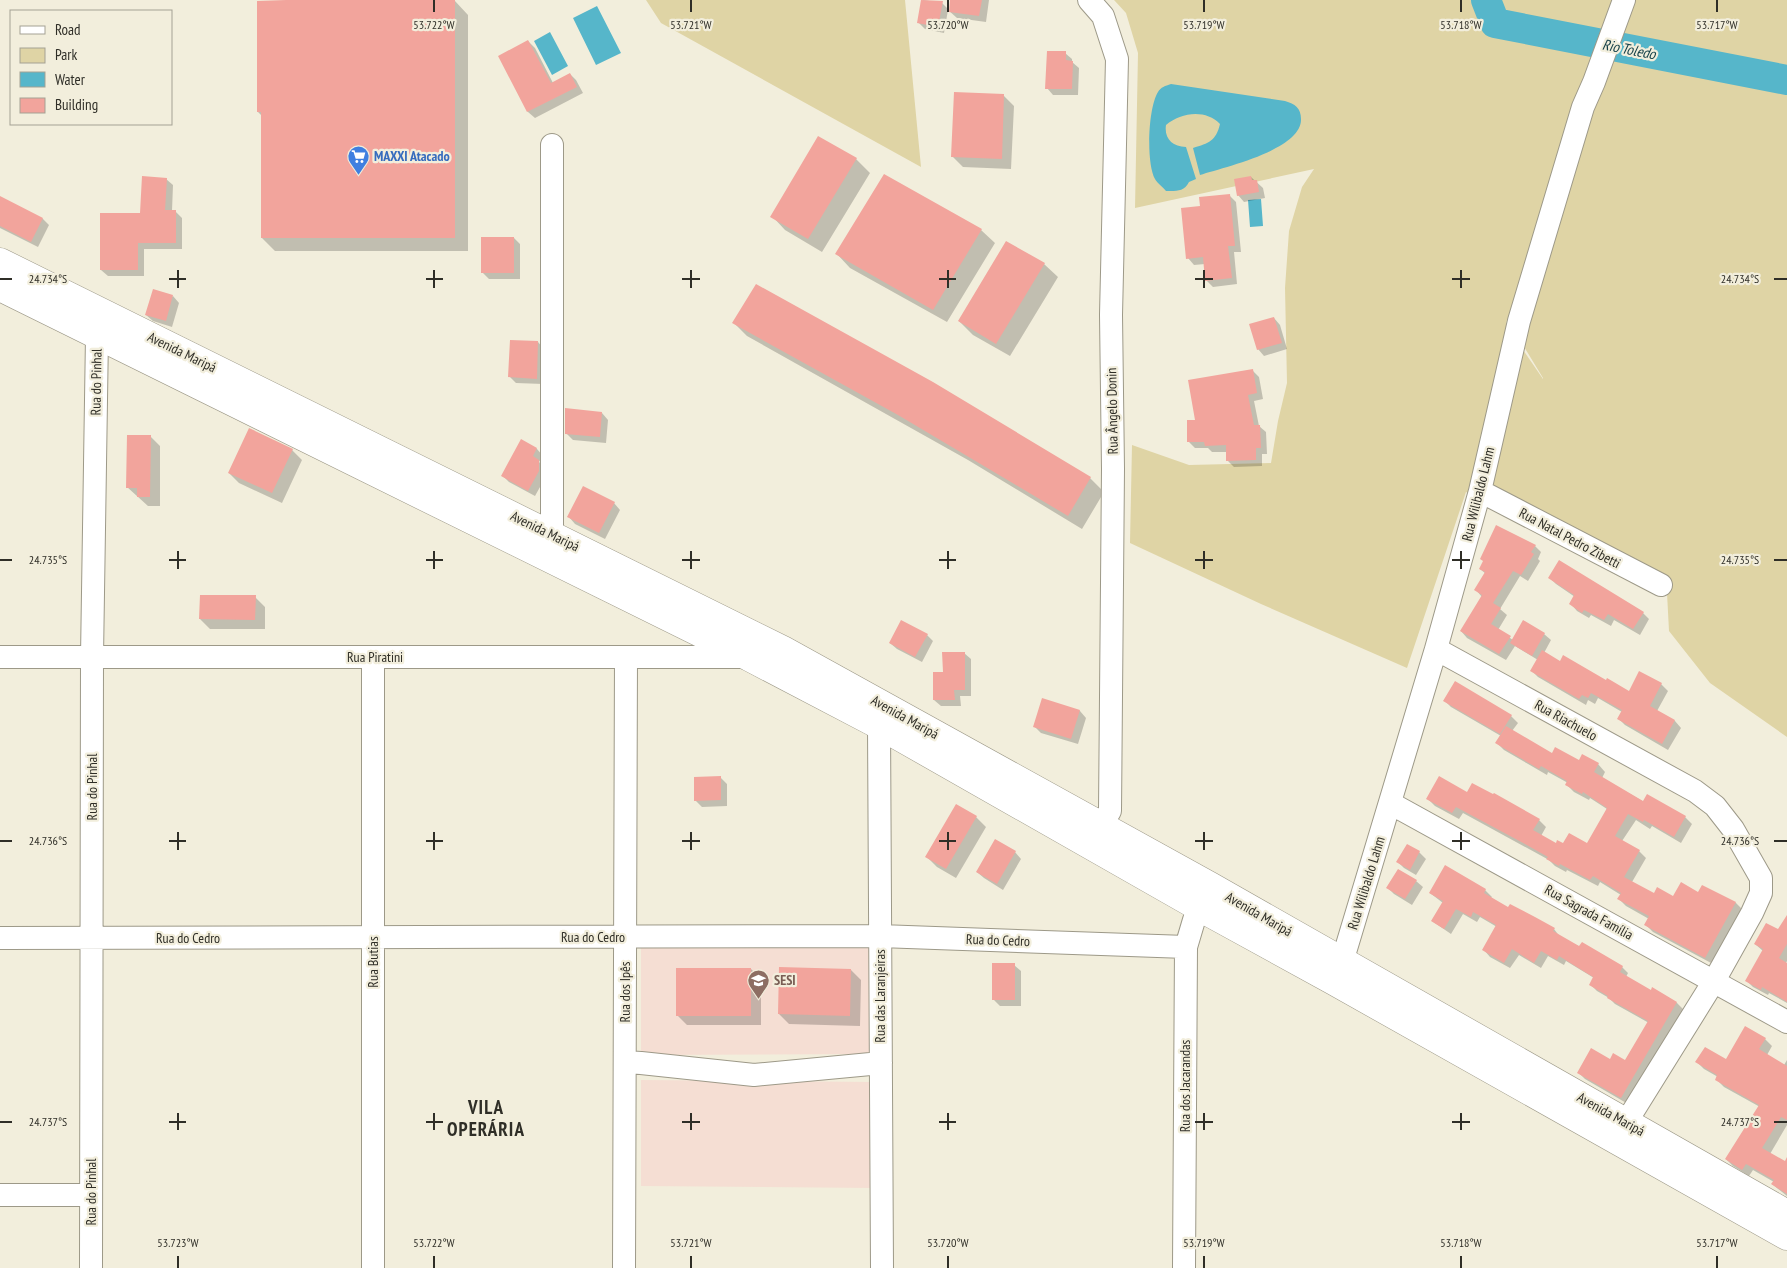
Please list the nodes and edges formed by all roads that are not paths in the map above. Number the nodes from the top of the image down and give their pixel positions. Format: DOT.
graph roads {
  1 [pos="1089,0"];
  2 [pos="1623,5"];
  3 [pos="552,145"];
  4 [pos="0,262"];
  5 [pos="0,287"];
  6 [pos="103,326"];
  7 [pos="1480,491"];
  8 [pos="552,535"];
  9 [pos="1661,585"];
  10 [pos="712,626"];
  11 [pos="755,647"];
  12 [pos="1436,649"];
  13 [pos="0,657"];
  14 [pos="92,657"];
  15 [pos="373,657"];
  16 [pos="626,657"];
  17 [pos="884,717"];
  18 [pos="1390,803"];
  19 [pos="1095,835"];
  20 [pos="1204,896"];
  21 [pos="880,936"];
  22 [pos="373,937"];
  23 [pos="626,937"];
  24 [pos="0,938"];
  25 [pos="92,938"];
  26 [pos="1186,947"];
  27 [pos="1337,971"];
  28 [pos="1714,981"];
  29 [pos="1787,1022"];
  30 [pos="625,1062"];
  31 [pos="880,1063"];
  32 [pos="1621,1131"];
  33 [pos="0,1195"];
  34 [pos="91,1195"];
  35 [pos="1787,1214"];
  36 [pos="1787,1236"];
  37 [pos="92,1268"];
  38 [pos="373,1268"];
  39 [pos="624,1268"];
  40 [pos="882,1268"];
  41 [pos="1184,1268"];
  1 -- 19 [label="street, Rua Ângelo Donin"];
  2 -- 7 [label="street, Rua Wilibaldo Lahm"];
  3 -- 8 [label="street"];
  4 -- 6 [label="main road, Avenida Maripá"];
  5 -- 6 [label="main road, Avenida Maripá"];
  6 -- 8 [label="main road, Avenida Maripá"];
  6 -- 10 [label="main road, Avenida Maripá"];
  6 -- 14 [label="street, Rua do Pinhal"];
  7 -- 9 [label="street, Rua Natal Pedro Zibetti"];
  7 -- 12 [label="street, Rua Wilibaldo Lahm"];
  8 -- 10 [label="main road, Avenida Maripá"];
  10 -- 11 [label="main road, Avenida Maripá"];
  11 -- 16 [label="street, Rua Piratini"];
  11 -- 17 [label="main road, Avenida Maripá"];
  12 -- 18 [label="street, Rua Wilibaldo Lahm"];
  12 -- 28 [label="street, Rua Riachuelo"];
  13 -- 14 [label="street, Rua Piratini"];
  14 -- 15 [label="street, Rua Piratini"];
  14 -- 25 [label="street, Rua do Pinhal"];
  15 -- 16 [label="street, Rua Piratini"];
  15 -- 22 [label="street, Rua Butias"];
  16 -- 23 [label="street, Rua dos Ipês"];
  17 -- 19 [label="main road, Avenida Maripá"];
  17 -- 21 [label="street, Rua das Laranjeiras"];
  18 -- 27 [label="street, Rua Wilibaldo Lahm"];
  18 -- 28 [label="street, Rua Sagrada Família"];
  19 -- 20 [label="main road, Avenida Maripá"];
  20 -- 26 [label="street, Rua dos Jacarandas"];
  20 -- 27 [label="main road, Avenida Maripá"];
  21 -- 23 [label="street, Rua do Cedro"];
  21 -- 26 [label="street, Rua do Cedro"];
  21 -- 31 [label="street, Rua das Laranjeiras"];
  22 -- 23 [label="street, Rua do Cedro"];
  22 -- 25 [label="street, Rua do Cedro"];
  22 -- 38 [label="street, Rua Butias"];
  23 -- 30 [label="street, Rua dos Ipês"];
  24 -- 25 [label="street, Rua do Cedro"];
  25 -- 34 [label="street, Rua do Pinhal"];
  26 -- 41 [label="street, Rua dos Jacarandas"];
  27 -- 32 [label="main road, Avenida Maripá"];
  28 -- 29 [label="street, Rua Sagrada Família"];
  28 -- 32 [label="street"];
  30 -- 31 [label="street"];
  30 -- 39 [label="street, Rua dos Ipês"];
  31 -- 40 [label="street, Rua das Laranjeiras"];
  32 -- 35 [label="main road, Avenida Maripá"];
  32 -- 36 [label="main road, Avenida Maripá"];
  33 -- 34 [label="street"];
  34 -- 37 [label="street, Rua do Pinhal"];
}
